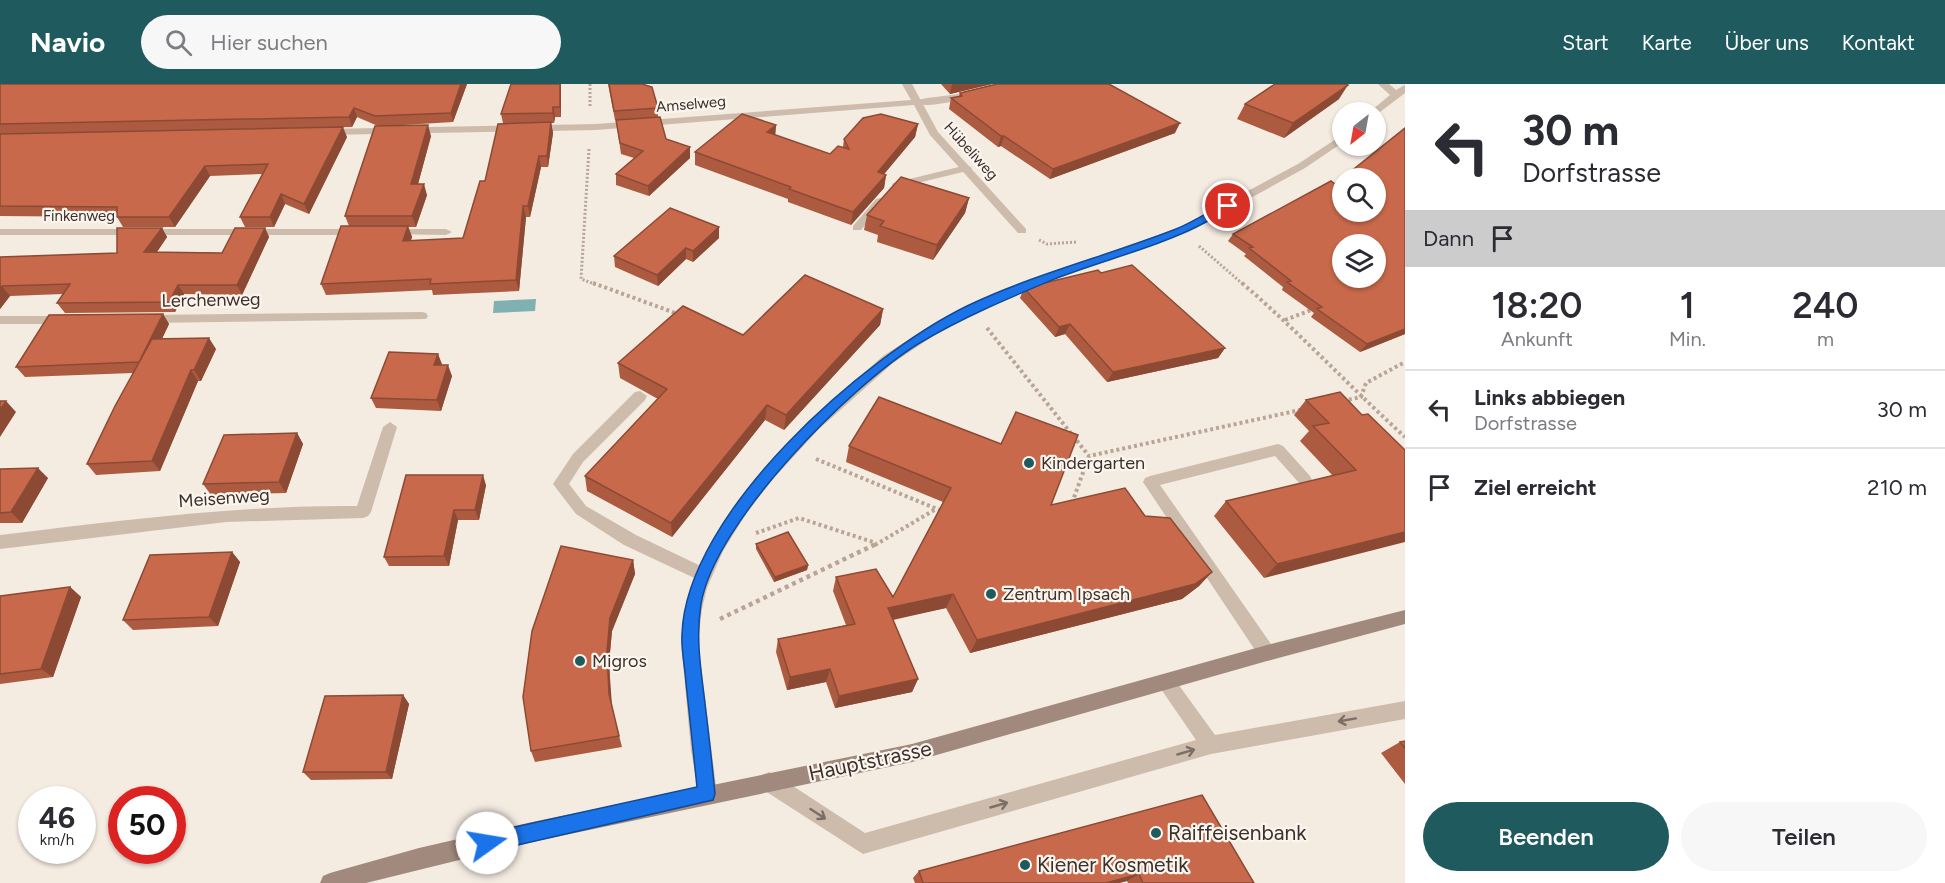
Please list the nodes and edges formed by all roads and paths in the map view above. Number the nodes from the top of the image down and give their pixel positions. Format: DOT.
graph roads {
  1 [pos="590,84"];
  2 [pos="907,84"];
  3 [pos="1383,84"];
  4 [pos="1405,88"];
  5 [pos="976,94"];
  6 [pos="1396,95"];
  7 [pos="916,102"];
  8 [pos="1386,103"];
  9 [pos="591,127"];
  10 [pos="319,132"];
  11 [pos="1332,147"];
  12 [pos="967,168"];
  13 [pos="857,228"];
  14 [pos="1182,230"];
  15 [pos="1022,231"];
  16 [pos="0,232"];
  17 [pos="446,232"];
  18 [pos="1066,271"];
  19 [pos="972,308"];
  20 [pos="1316,308"];
  21 [pos="681,315"];
  22 [pos="422,316"];
  23 [pos="129,319"];
  24 [pos="0,320"];
  25 [pos="82,320"];
  26 [pos="1285,320"];
  27 [pos="1405,363"];
  28 [pos="640,396"];
  29 [pos="1360,397"];
  30 [pos="1338,402"];
  31 [pos="1304,409"];
  32 [pos="390,427"];
  33 [pos="1405,437"];
  34 [pos="791,448"];
  35 [pos="1089,456"];
  36 [pos="1305,480"];
  37 [pos="1071,508"];
  38 [pos="936,509"];
  39 [pos="946,513"];
  40 [pos="0,542"];
  41 [pos="877,544"];
  42 [pos="718,546"];
  43 [pos="703,575"];
  44 [pos="1405,617"];
  45 [pos="689,634"];
  46 [pos="1267,653"];
  47 [pos="1167,683"];
  48 [pos="1405,710"];
  49 [pos="1211,745"];
  50 [pos="769,782"];
  51 [pos="706,794"];
  52 [pos="330,883"];
  1 -- 9 [label="path"];
  2 -- 7 [label="street, Hübeliweg"];
  3 -- 6 [label="street"];
  4 -- 6 [label="street"];
  5 -- 7 [label="street, Amselweg"];
  6 -- 8 [label="street"];
  7 -- 9 [label="street, Amselweg"];
  7 -- 12 [label="street, Hübeliweg"];
  9 -- 10 [label="street, Amselweg"];
  9 -- 21 [label="path"];
  11 -- 14 [label="street"];
  12 -- 13 [label="street"];
  12 -- 15 [label="street, Hübeliweg"];
  14 -- 18 [label="street"];
  14 -- 26 [label="path"];
  15 -- 18 [label="path"];
  16 -- 17 [label="street, Finkenweg"];
  18 -- 19 [label="street"];
  19 -- 34 [label="street"];
  19 -- 35 [label="path"];
  20 -- 26 [label="path"];
  22 -- 23 [label="street, Lerchenweg"];
  24 -- 25 [label="street"];
  26 -- 29 [label="path"];
  27 -- 29 [label="path"];
  28 -- 43 [label="street"];
  29 -- 30 [label="path"];
  29 -- 33 [label="path"];
  31 -- 35 [label="path"];
  32 -- 40 [label="street, Meisenweg"];
  34 -- 38 [label="path"];
  34 -- 42 [label="street"];
  35 -- 37 [label="path"];
  36 -- 46 [label="street"];
  38 -- 39 [label="path"];
  38 -- 41 [label="path"];
  41 -- 42 [label="path"];
  41 -- 45 [label="path"];
  42 -- 43 [label="street"];
  43 -- 45 [label="street"];
  44 -- 46 [label="main road, Hauptstrasse"];
  45 -- 51 [label="street"];
  46 -- 47 [label="main road, Hauptstrasse"];
  47 -- 49 [label="street"];
  47 -- 50 [label="main road, Hauptstrasse"];
  48 -- 49 [label="street, one-way"];
  50 -- 49 [label="street, one-way"];
  50 -- 51 [label="main road, Hauptstrasse"];
  51 -- 52 [label="main road, Hauptstrasse"];
}
